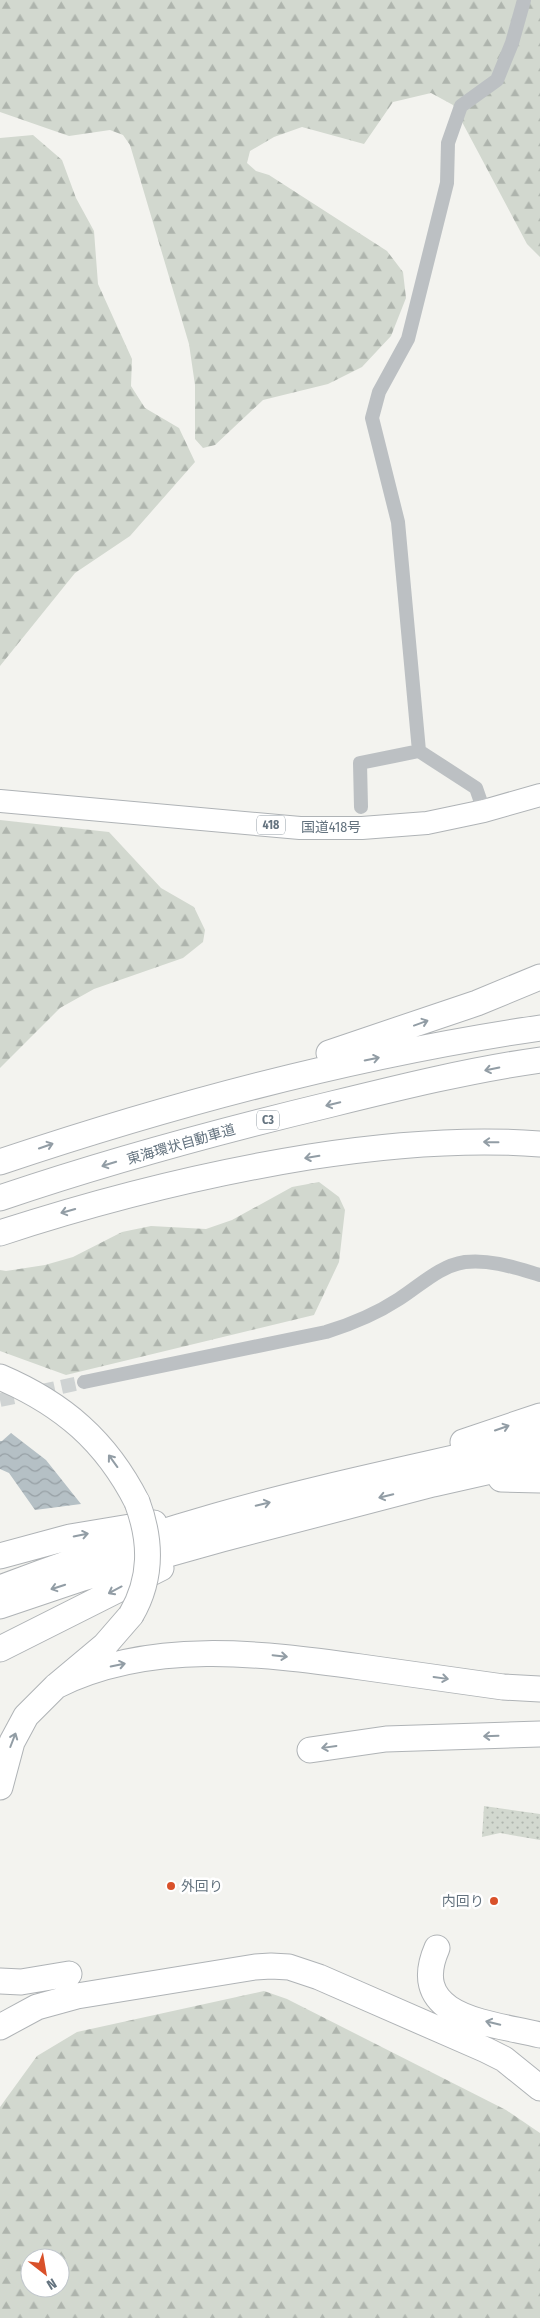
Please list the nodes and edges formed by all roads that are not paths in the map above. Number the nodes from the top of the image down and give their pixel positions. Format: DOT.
graph roads {
  1 [pos="524,0"];
  2 [pos="419,751"];
  3 [pos="540,794"];
  4 [pos="0,801"];
  5 [pos="361,807"];
  6 [pos="484,812"];
  7 [pos="540,977"];
  8 [pos="540,1028"];
  9 [pos="540,1060"];
  10 [pos="92,1131"];
  11 [pos="540,1144"];
  12 [pos="0,1162"];
  13 [pos="0,1198"];
  14 [pos="0,1232"];
  15 [pos="540,1275"];
  16 [pos="0,1377"];
  17 [pos="84,1382"];
  18 [pos="540,1416"];
  19 [pos="540,1438"];
  20 [pos="540,1460"];
  21 [pos="540,1480"];
  22 [pos="340,1484"];
  23 [pos="433,1484"];
  24 [pos="219,1527"];
  25 [pos="0,1556"];
  26 [pos="0,1588"];
  27 [pos="0,1606"];
  28 [pos="0,1649"];
  29 [pos="56,1686"];
  30 [pos="540,1689"];
  31 [pos="540,1734"];
  32 [pos="310,1750"];
  33 [pos="0,1787"];
  34 [pos="437,1948"];
  35 [pos="69,1974"];
  36 [pos="7,1983"];
  37 [pos="0,2027"];
  38 [pos="540,2035"];
  39 [pos="540,2088"];
  1 -- 2 [label="street"];
  2 -- 5 [label="street"];
  2 -- 6 [label="street"];
  3 -- 6 [label="highway, 国道418号 / 418"];
  4 -- 6 [label="highway, 国道418号 / 418"];
  10 -- 7 [label="highway, one-way"];
  10 -- 8 [label="highway, one-way"];
  9 -- 13 [label="highway, 東海環状自動車道 / C3, one-way"];
  12 -- 10 [label="highway, one-way"];
  11 -- 14 [label="highway, one-way"];
  15 -- 17 [label="street"];
  29 -- 16 [label="highway, one-way, bridge"];
  22 -- 18 [label="highway, one-way"];
  19 -- 22 [label="highway"];
  20 -- 23 [label="highway"];
  21 -- 23 [label="highway"];
  24 -- 22 [label="highway, one-way"];
  23 -- 24 [label="highway, one-way"];
  25 -- 24 [label="highway, one-way"];
  24 -- 26 [label="highway"];
  24 -- 27 [label="highway, one-way"];
  24 -- 28 [label="highway, one-way"];
  29 -- 30 [label="highway, one-way"];
  33 -- 29 [label="highway, one-way"];
  31 -- 32 [label="highway, one-way"];
  38 -- 34 [label="highway, one-way"];
  35 -- 36 [label="highway"];
  37 -- 39 [label="highway"];
}
